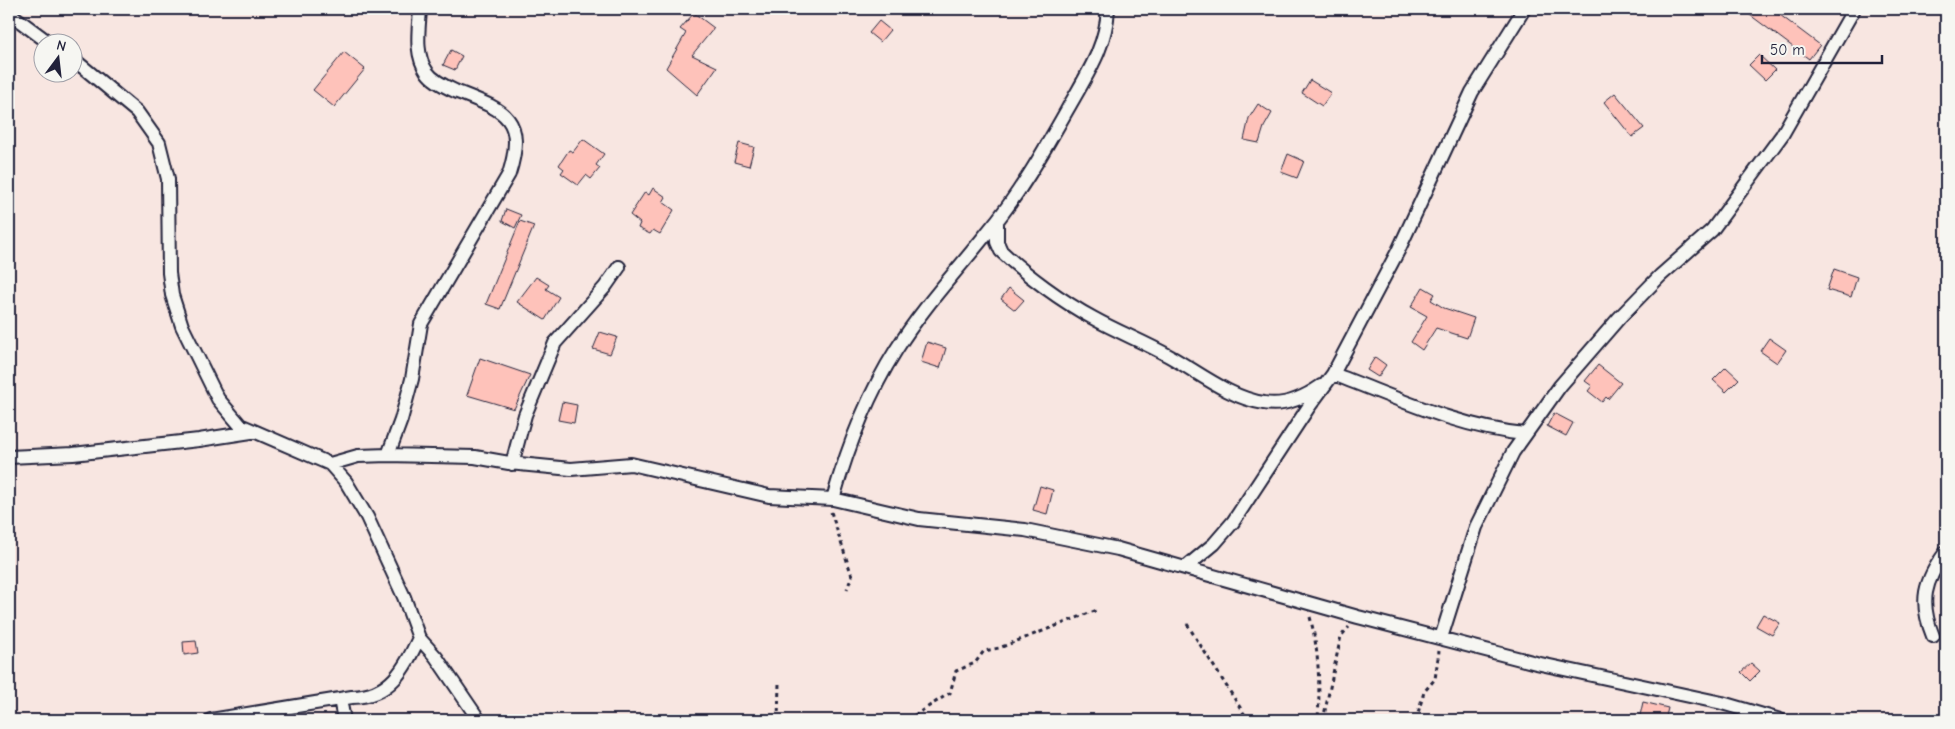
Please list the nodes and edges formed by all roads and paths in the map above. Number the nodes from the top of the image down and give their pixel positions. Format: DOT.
graph roads {
  1 [pos="420,9"];
  2 [pos="1108,9"];
  3 [pos="1524,9"];
  4 [pos="1854,9"];
  5 [pos="9,13"];
  6 [pos="35,32"];
  7 [pos="82,66"];
  8 [pos="997,221"];
  9 [pos="619,267"];
  10 [pos="1330,379"];
  11 [pos="251,432"];
  12 [pos="1526,434"];
  13 [pos="388,455"];
  14 [pos="358,456"];
  15 [pos="9,457"];
  16 [pos="330,464"];
  17 [pos="512,464"];
  18 [pos="352,490"];
  19 [pos="833,499"];
  20 [pos="1946,552"];
  21 [pos="1185,568"];
  22 [pos="847,589"];
  23 [pos="1306,602"];
  24 [pos="1098,610"];
  25 [pos="1358,617"];
  26 [pos="1187,624"];
  27 [pos="1933,636"];
  28 [pos="419,638"];
  29 [pos="1441,638"];
  30 [pos="779,683"];
  31 [pos="340,699"];
  32 [pos="1072,716"];
  33 [pos="1086,719"];
  34 [pos="211,720"];
  35 [pos="344,720"];
  36 [pos="479,720"];
  37 [pos="778,720"];
  38 [pos="907,720"];
  39 [pos="1104,720"];
  40 [pos="1248,720"];
  41 [pos="1318,720"];
  42 [pos="1322,720"];
  43 [pos="1416,720"];
  44 [pos="1780,720"];
  1 -- 13 [label="street"];
  2 -- 8 [label="street"];
  3 -- 10 [label="street"];
  4 -- 12 [label="street"];
  5 -- 6 [label="street"];
  7 -- 11 [label="street"];
  8 -- 10 [label="street"];
  8 -- 19 [label="street"];
  9 -- 17 [label="street"];
  10 -- 12 [label="street"];
  10 -- 21 [label="street"];
  11 -- 15 [label="street"];
  11 -- 16 [label="street"];
  12 -- 29 [label="street"];
  13 -- 14 [label="street"];
  13 -- 17 [label="street"];
  14 -- 16 [label="street"];
  14 -- 18 [label="street"];
  16 -- 18 [label="street"];
  17 -- 19 [label="street"];
  18 -- 28 [label="street"];
  19 -- 21 [label="street"];
  19 -- 22 [label="path"];
  20 -- 27 [label="street"];
  21 -- 23 [label="street"];
  23 -- 25 [label="street"];
  23 -- 41 [label="path"];
  24 -- 38 [label="path"];
  25 -- 29 [label="street"];
  25 -- 42 [label="path"];
  26 -- 40 [label="path"];
  28 -- 31 [label="street"];
  28 -- 36 [label="street"];
  29 -- 43 [label="path"];
  29 -- 44 [label="street"];
  30 -- 37 [label="path"];
  31 -- 34 [label="street"];
  31 -- 35 [label="street"];
  32 -- 33 [label="path"];
  33 -- 39 [label="path"];
}
